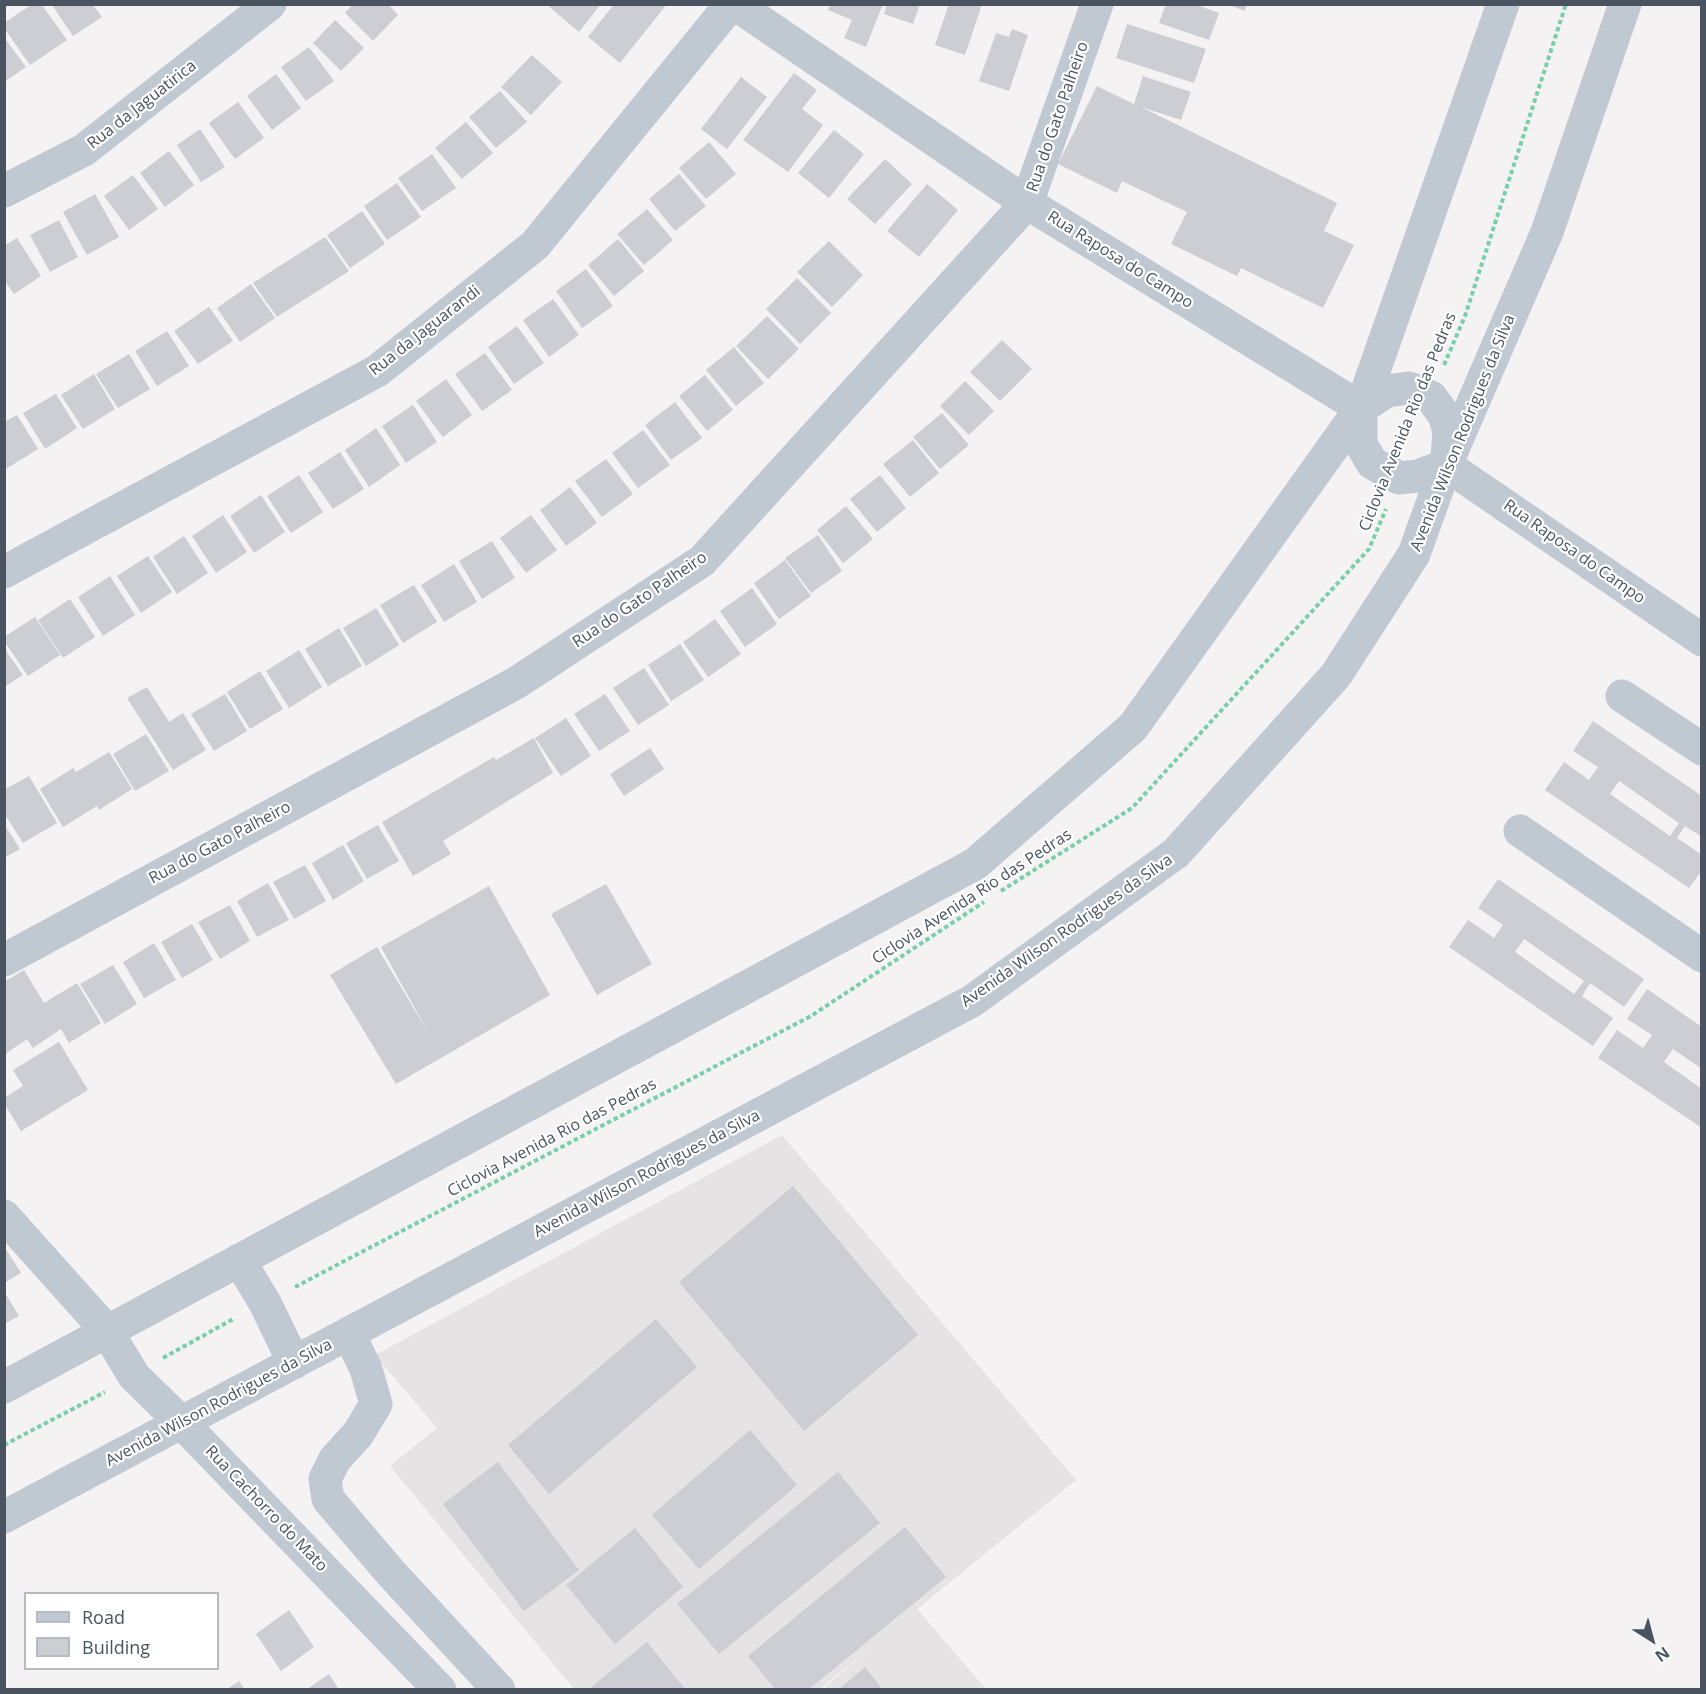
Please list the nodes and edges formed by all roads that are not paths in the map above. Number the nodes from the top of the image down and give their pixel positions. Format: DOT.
graph roads {
  1 [pos="270,4"];
  2 [pos="733,4"];
  3 [pos="1098,4"];
  4 [pos="1503,4"];
  5 [pos="1625,4"];
  6 [pos="4,190"];
  7 [pos="1027,204"];
  8 [pos="1361,408"];
  9 [pos="1446,465"];
  10 [pos="4,572"];
  11 [pos="1701,640"];
  12 [pos="1622,696"];
  13 [pos="1701,749"];
  14 [pos="1520,831"];
  15 [pos="1701,956"];
  16 [pos="4,960"];
  17 [pos="4,1216"];
  18 [pos="239,1260"];
  19 [pos="107,1331"];
  20 [pos="349,1334"];
  21 [pos="294,1363"];
  22 [pos="4,1387"];
  23 [pos="182,1423"];
  24 [pos="4,1517"];
  25 [pos="440,1689"];
  26 [pos="499,1689"];
  1 -- 6 [label="street, Rua da Jaguatirica"];
  2 -- 7 [label="street, Rua Raposa do Campo"];
  2 -- 10 [label="street, Rua da Jaguarandi"];
  3 -- 7 [label="street, Rua do Gato Palheiro"];
  4 -- 8 [label="street"];
  5 -- 9 [label="street, Avenida Wilson Rodrigues da Silva"];
  7 -- 8 [label="street, Rua Raposa do Campo"];
  7 -- 16 [label="street, Rua do Gato Palheiro"];
  8 -- 9 [label="street"];
  8 -- 9 [label="street"];
  8 -- 18 [label="street"];
  9 -- 11 [label="street, Rua Raposa do Campo"];
  9 -- 20 [label="street, Avenida Wilson Rodrigues da Silva"];
  12 -- 13 [label="street"];
  14 -- 15 [label="street"];
  17 -- 19 [label="street, Rua Cachorro do Mato"];
  18 -- 19 [label="street"];
  18 -- 21 [label="street"];
  19 -- 22 [label="street"];
  19 -- 23 [label="street, Rua Cachorro do Mato"];
  20 -- 21 [label="street, Avenida Wilson Rodrigues da Silva"];
  20 -- 26 [label="street"];
  21 -- 23 [label="street, Avenida Wilson Rodrigues da Silva"];
  23 -- 24 [label="street, Avenida Wilson Rodrigues da Silva"];
  23 -- 25 [label="street, Rua Cachorro do Mato"];
}
